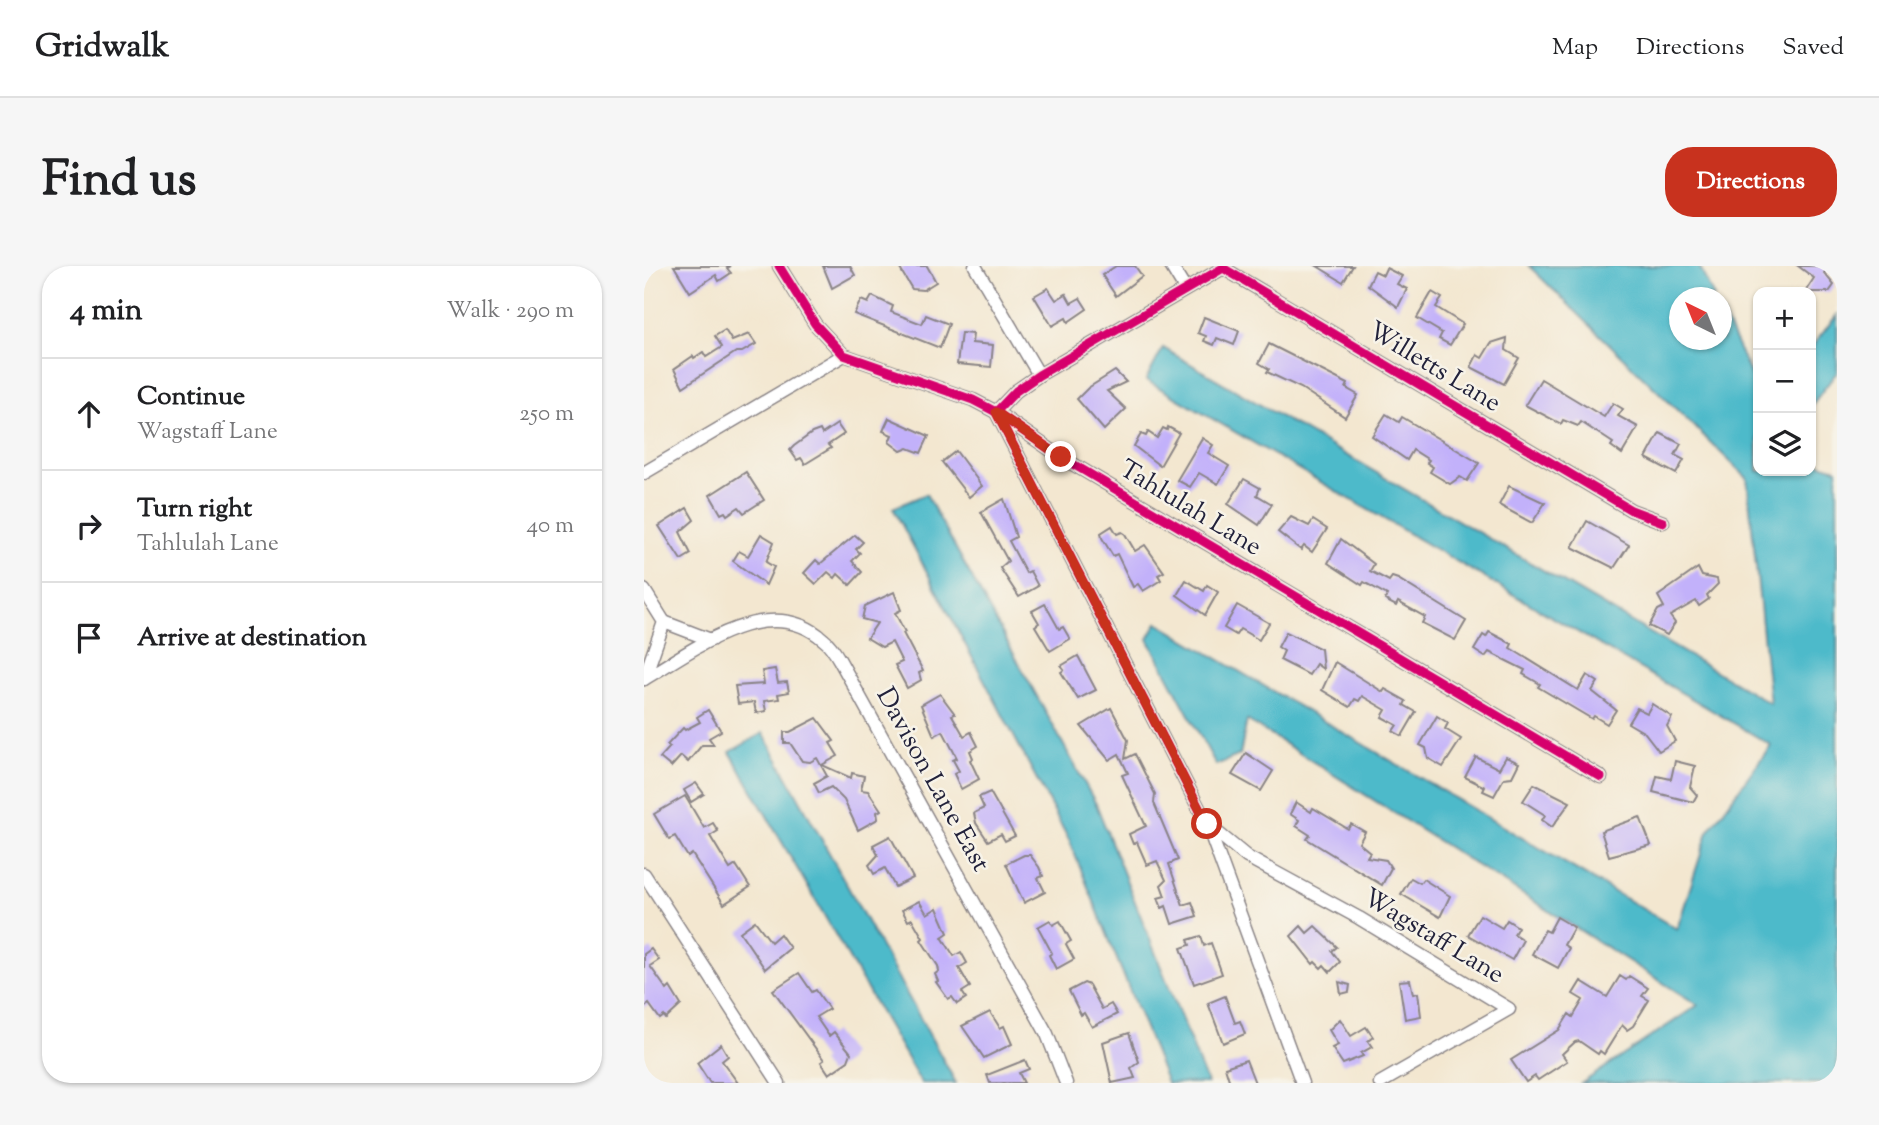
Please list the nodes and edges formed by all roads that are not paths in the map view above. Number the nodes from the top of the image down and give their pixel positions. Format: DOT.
graph roads {
  1 [pos="779,266"];
  2 [pos="975,266"];
  3 [pos="1171,266"];
  4 [pos="1185,289"];
  5 [pos="844,355"];
  6 [pos="1039,375"];
  7 [pos="996,412"];
  8 [pos="644,473"];
  9 [pos="1663,522"];
  10 [pos="644,590"];
  11 [pos="664,622"];
  12 [pos="711,640"];
  13 [pos="644,679"];
  14 [pos="1601,777"];
  15 [pos="1207,824"];
  16 [pos="644,874"];
  17 [pos="779,1083"];
  18 [pos="1066,1083"];
  19 [pos="1302,1083"];
  20 [pos="1380,1083"];
  1 -- 5 [label="street, Tahlulah Lane"];
  2 -- 6 [label="street"];
  3 -- 4 [label="street"];
  4 -- 6 [label="street"];
  4 -- 9 [label="street, Willetts Lane"];
  5 -- 7 [label="street, Tahlulah Lane"];
  5 -- 8 [label="street"];
  6 -- 7 [label="street"];
  7 -- 14 [label="street, Tahlulah Lane"];
  7 -- 15 [label="street, Wagstaff Lane"];
  10 -- 11 [label="street"];
  11 -- 12 [label="street"];
  11 -- 13 [label="street"];
  12 -- 13 [label="street, Davison Lane East"];
  12 -- 18 [label="street, Davison Lane East"];
  15 -- 19 [label="street, Wagstaff Lane"];
  15 -- 20 [label="street, Wagstaff Lane"];
  16 -- 17 [label="street"];
}
